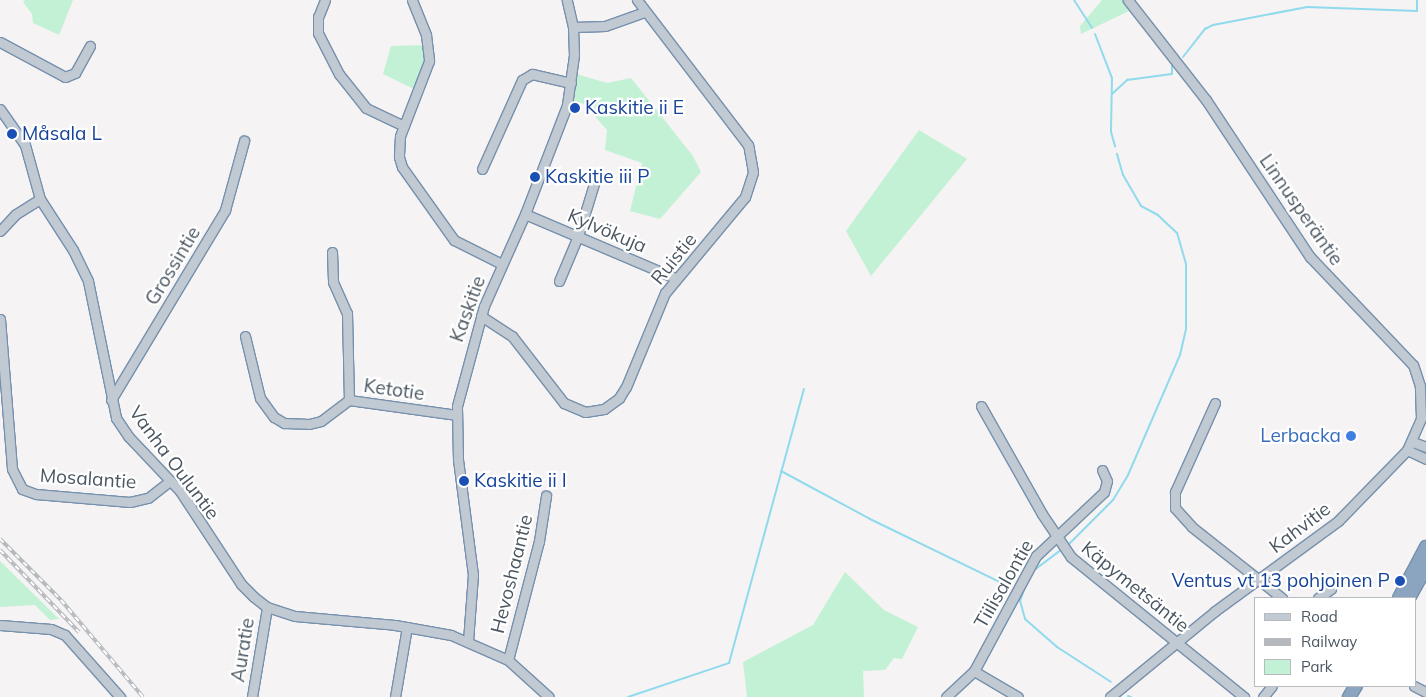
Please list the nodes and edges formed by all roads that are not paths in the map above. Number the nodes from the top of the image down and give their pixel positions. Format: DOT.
graph roads {
  1 [pos="324,0"];
  2 [pos="412,0"];
  3 [pos="567,0"];
  4 [pos="637,0"];
  5 [pos="1128,0"];
  6 [pos="644,12"];
  7 [pos="573,27"];
  8 [pos="0,42"];
  9 [pos="90,46"];
  10 [pos="571,83"];
  11 [pos="0,109"];
  12 [pos="404,126"];
  13 [pos="244,142"];
  14 [pos="482,169"];
  15 [pos="597,174"];
  16 [pos="40,199"];
  17 [pos="525,214"];
  18 [pos="0,231"];
  19 [pos="578,236"];
  20 [pos="332,252"];
  21 [pos="502,264"];
  22 [pos="675,278"];
  23 [pos="559,281"];
  24 [pos="481,316"];
  25 [pos="0,319"];
  26 [pos="244,336"];
  27 [pos="111,400"];
  28 [pos="348,400"];
  29 [pos="1215,403"];
  30 [pos="981,406"];
  31 [pos="457,415"];
  32 [pos="1413,442"];
  33 [pos="1426,447"];
  34 [pos="1407,450"];
  35 [pos="1426,459"];
  36 [pos="1102,470"];
  37 [pos="170,481"];
  38 [pos="546,496"];
  39 [pos="1055,535"];
  40 [pos="1426,547"];
  41 [pos="1426,567"];
  42 [pos="1258,578"];
  43 [pos="1331,589"];
  44 [pos="1281,597"];
  45 [pos="1319,597"];
  46 [pos="1399,597"];
  47 [pos="1410,597"];
  48 [pos="267,607"];
  49 [pos="0,624"];
  50 [pos="407,627"];
  51 [pos="468,641"];
  52 [pos="1176,641"];
  53 [pos="508,660"];
  54 [pos="974,671"];
  55 [pos="1271,687"];
  56 [pos="120,697"];
  57 [pos="252,697"];
  58 [pos="395,697"];
  59 [pos="550,697"];
  60 [pos="946,697"];
  61 [pos="1018,697"];
  62 [pos="1110,697"];
  63 [pos="1244,697"];
  64 [pos="1263,697"];
  1 -- 12 [label="street"];
  2 -- 12 [label="street"];
  3 -- 7 [label="street, Kaskitie"];
  4 -- 6 [label="street, Ruistie"];
  5 -- 32 [label="street, Linnusperäntie"];
  6 -- 7 [label="street"];
  6 -- 22 [label="street, Ruistie"];
  7 -- 10 [label="street, Kaskitie"];
  8 -- 9 [label="street"];
  10 -- 14 [label="street"];
  10 -- 17 [label="street, Kaskitie"];
  11 -- 16 [label="street, Vanha Ouluntie"];
  12 -- 21 [label="street"];
  13 -- 27 [label="street, Grossintie"];
  15 -- 19 [label="street"];
  16 -- 18 [label="street"];
  16 -- 27 [label="street, Vanha Ouluntie"];
  17 -- 19 [label="street, Kylvökuja"];
  17 -- 21 [label="street, Kaskitie"];
  19 -- 22 [label="street, Kylvökuja"];
  19 -- 23 [label="street"];
  20 -- 28 [label="street"];
  21 -- 24 [label="street, Kaskitie"];
  22 -- 24 [label="street, Ruistie"];
  24 -- 31 [label="street, Kaskitie"];
  25 -- 37 [label="street, Mosalantie"];
  26 -- 28 [label="street, Ketotie"];
  27 -- 37 [label="street, Vanha Ouluntie"];
  28 -- 31 [label="street, Ketotie"];
  29 -- 42 [label="street"];
  30 -- 39 [label="street, Käpymetsäntie"];
  31 -- 51 [label="street, Kaskitie"];
  32 -- 33 [label="street"];
  32 -- 34 [label="street, Linnusperäntie"];
  34 -- 35 [label="street"];
  34 -- 42 [label="street, Kahvitie"];
  36 -- 39 [label="street, Tiilisalontie"];
  37 -- 48 [label="street, Vanha Ouluntie"];
  38 -- 53 [label="street, Hevoshaantie"];
  39 -- 52 [label="street, Käpymetsäntie"];
  39 -- 54 [label="street, Tiilisalontie"];
  40 -- 46 [label="highway"];
  41 -- 47 [label="highway"];
  42 -- 44 [label="street"];
  42 -- 52 [label="street, Kahvitie"];
  43 -- 45 [label="street"];
  48 -- 50 [label="street, Vanha Ouluntie"];
  48 -- 57 [label="street, Auratie"];
  49 -- 56 [label="street"];
  50 -- 51 [label="street, Vanha Ouluntie"];
  50 -- 58 [label="street"];
  51 -- 53 [label="street, Vanha Ouluntie"];
  52 -- 62 [label="street, Kahvitie"];
  52 -- 63 [label="street, Käpymetsäntie"];
  53 -- 59 [label="street, Vanha Ouluntie"];
  54 -- 60 [label="street, Tiilisalontie"];
  54 -- 61 [label="street"];
  55 -- 64 [label="street"];
}
